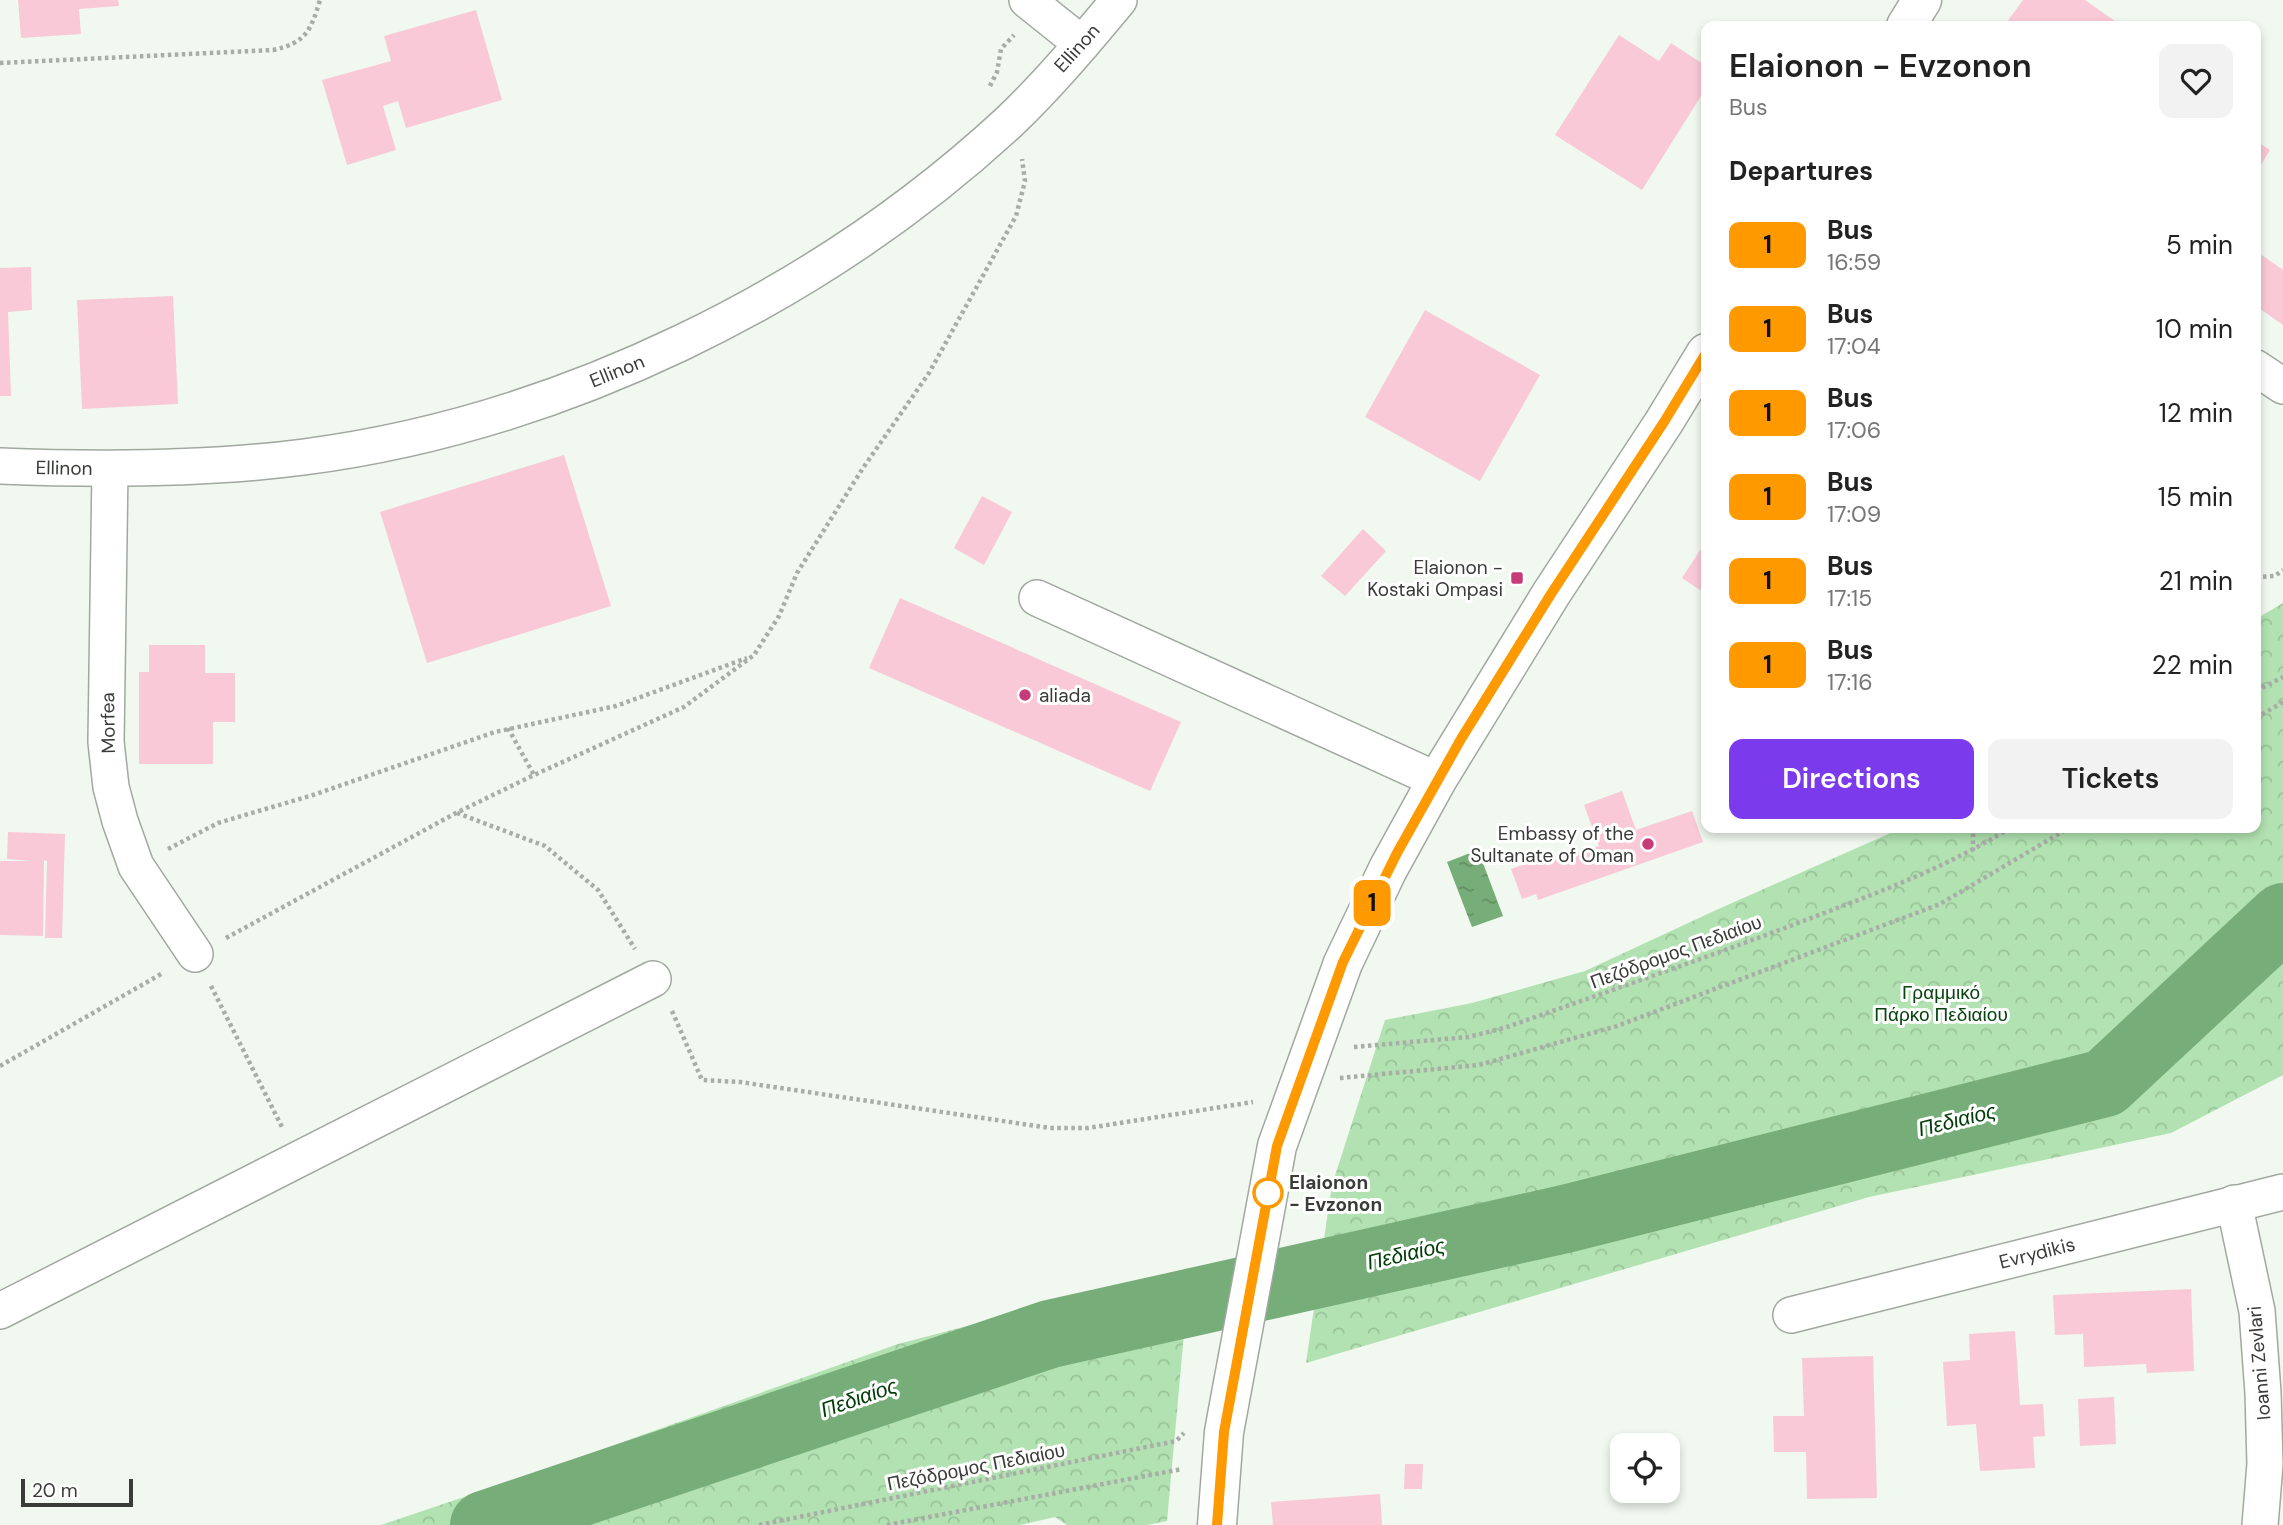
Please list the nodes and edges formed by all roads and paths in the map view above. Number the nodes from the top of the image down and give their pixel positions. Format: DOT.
graph roads {
  1 [pos="320,0"];
  2 [pos="1119,0"];
  3 [pos="1922,0"];
  4 [pos="1032,4"];
  5 [pos="1909,21"];
  6 [pos="1082,44"];
  7 [pos="0,63"];
  8 [pos="986,93"];
  9 [pos="1011,120"];
  10 [pos="1701,361"];
  11 [pos="2261,372"];
  12 [pos="2283,386"];
  13 [pos="0,466"];
  14 [pos="110,469"];
  15 [pos="2283,570"];
  16 [pos="2261,577"];
  17 [pos="1037,598"];
  18 [pos="754,655"];
  19 [pos="2283,677"];
  20 [pos="2261,688"];
  21 [pos="2283,702"];
  22 [pos="2261,715"];
  23 [pos="508,729"];
  24 [pos="534,775"];
  25 [pos="1437,780"];
  26 [pos="456,813"];
  27 [pos="1973,833"];
  28 [pos="2002,833"];
  29 [pos="2061,833"];
  30 [pos="1973,851"];
  31 [pos="136,866"];
  32 [pos="195,954"];
  33 [pos="653,979"];
  34 [pos="1348,1048"];
  35 [pos="0,1066"];
  36 [pos="1340,1078"];
  37 [pos="1272,1108"];
  38 [pos="298,1159"];
  39 [pos="2283,1192"];
  40 [pos="2234,1203"];
  41 [pos="0,1311"];
  42 [pos="1791,1315"];
  43 [pos="1208,1429"];
  44 [pos="1185,1469"];
  45 [pos="759,1525"];
  46 [pos="887,1525"];
  47 [pos="1217,1525"];
  48 [pos="2260,1525"];
  1 -- 7 [label="path"];
  2 -- 6 [label="street, Ellinon"];
  3 -- 5 [label="main road"];
  4 -- 6 [label="street"];
  4 -- 8 [label="path"];
  6 -- 9 [label="street, Ellinon"];
  9 -- 14 [label="street, Ellinon"];
  9 -- 18 [label="path"];
  10 -- 25 [label="main road"];
  11 -- 12 [label="street"];
  13 -- 14 [label="street, Ellinon"];
  14 -- 31 [label="street, Morfea"];
  15 -- 16 [label="path"];
  17 -- 25 [label="street"];
  18 -- 23 [label="path"];
  18 -- 24 [label="path"];
  19 -- 20 [label="path"];
  21 -- 22 [label="path"];
  23 -- 24 [label="path"];
  23 -- 31 [label="path"];
  24 -- 26 [label="path"];
  25 -- 37 [label="main road"];
  26 -- 32 [label="path"];
  26 -- 33 [label="path"];
  27 -- 30 [label="path"];
  28 -- 30 [label="path, Πεζόδρομος Πεδιαίου"];
  29 -- 36 [label="path"];
  30 -- 34 [label="path, Πεζόδρομος Πεδιαίου"];
  31 -- 32 [label="street, Morfea"];
  32 -- 35 [label="path"];
  32 -- 38 [label="path"];
  33 -- 37 [label="path"];
  33 -- 38 [label="street"];
  37 -- 43 [label="main road"];
  38 -- 41 [label="street"];
  39 -- 40 [label="street, Evrydikis"];
  40 -- 42 [label="street, Evrydikis"];
  40 -- 48 [label="street, Ioanni Zevlari"];
  43 -- 45 [label="path, Πεζόδρομος Πεδιαίου"];
  43 -- 47 [label="main road"];
  44 -- 46 [label="path"];
}
